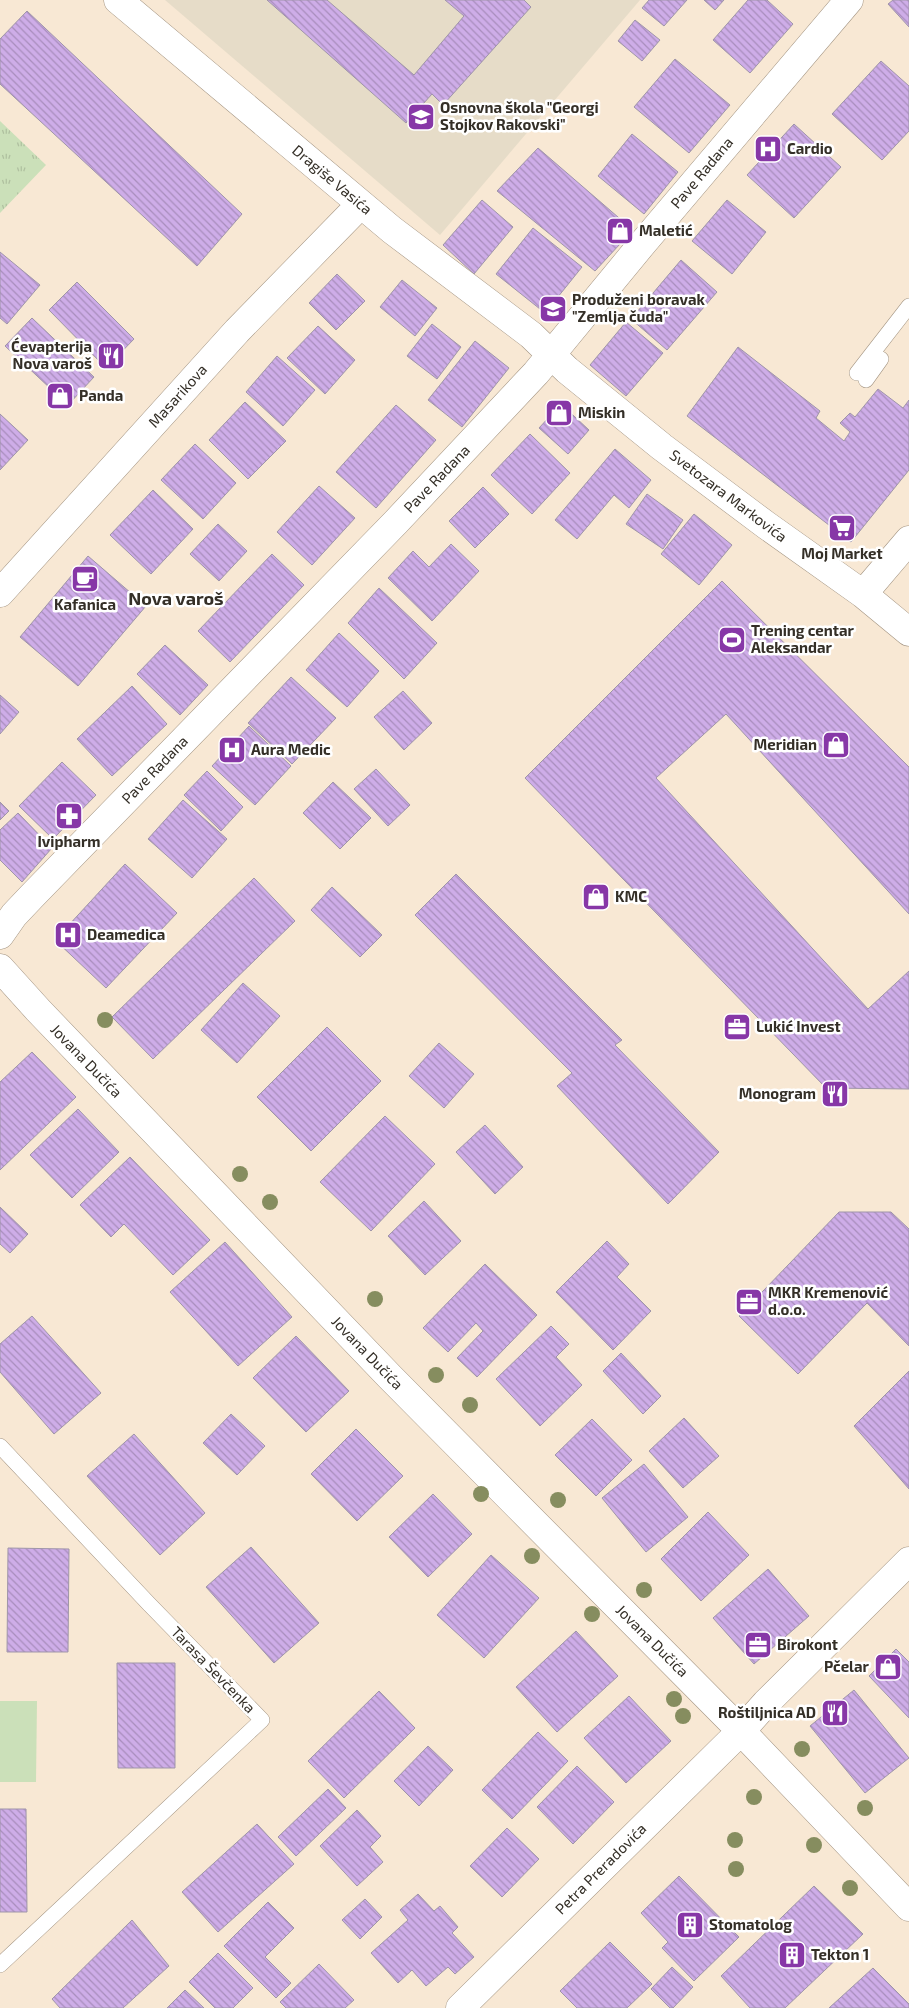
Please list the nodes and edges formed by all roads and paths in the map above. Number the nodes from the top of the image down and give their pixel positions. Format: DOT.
graph roads {
  1 [pos="118,0"];
  2 [pos="849,0"];
  3 [pos="361,204"];
  4 [pos="909,306"];
  5 [pos="909,322"];
  6 [pos="551,355"];
  7 [pos="909,540"];
  8 [pos="0,593"];
  9 [pos="863,594"];
  10 [pos="909,632"];
  11 [pos="0,935"];
  12 [pos="0,968"];
  13 [pos="0,1446"];
  14 [pos="909,1561"];
  15 [pos="741,1731"];
  16 [pos="909,1907"];
  17 [pos="0,1965"];
  18 [pos="460,2008"];
  1 -- 3 [label="street, Dragiše Vasića"];
  2 -- 6 [label="street, Pave Radana"];
  3 -- 6 [label="street, Dragiše Vasića"];
  3 -- 8 [label="street, Masarikova"];
  4 -- 5 [label="lane"];
  6 -- 9 [label="street, Svetozara Markovića"];
  6 -- 11 [label="street, Pave Radana"];
  7 -- 9 [label="street"];
  9 -- 10 [label="street, Svetozara Markovića"];
  12 -- 15 [label="street, Jovana Dučića"];
  13 -- 17 [label="lane, Tarasa Ševčenka"];
  14 -- 15 [label="street"];
  15 -- 16 [label="street, Jovana Dučića"];
  15 -- 18 [label="street, Petra Preradovića"];
}
